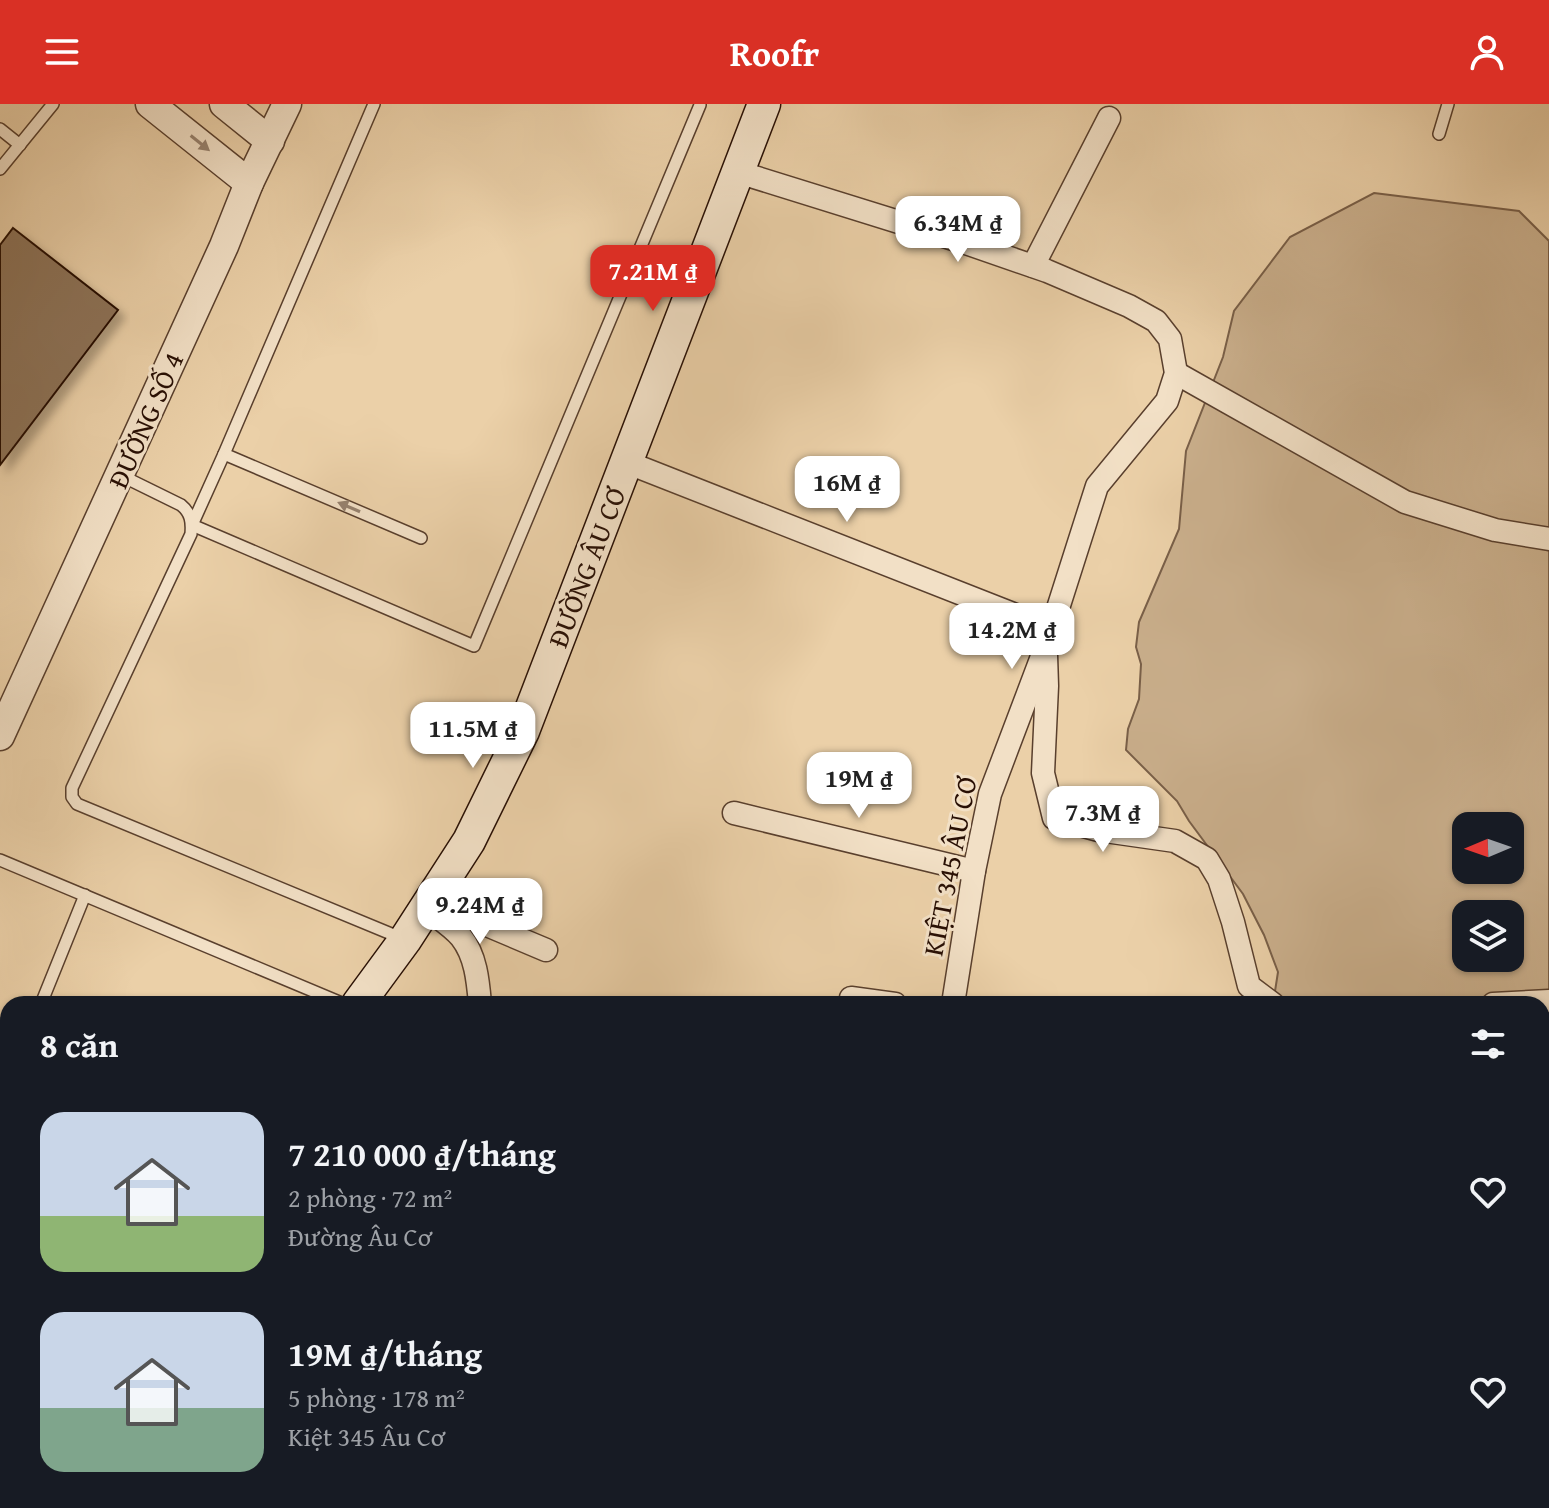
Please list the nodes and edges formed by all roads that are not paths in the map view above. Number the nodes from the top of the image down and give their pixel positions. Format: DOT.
graph roads {
  1 [pos="53,104"];
  2 [pos="150,104"];
  3 [pos="224,104"];
  4 [pos="287,104"];
  5 [pos="374,104"];
  6 [pos="764,104"];
  7 [pos="1448,104"];
  8 [pos="700,105"];
  9 [pos="1109,118"];
  10 [pos="0,129"];
  11 [pos="1439,134"];
  12 [pos="270,141"];
  13 [pos="20,145"];
  14 [pos="0,169"];
  15 [pos="738,172"];
  16 [pos="249,183"];
  17 [pos="1033,266"];
  18 [pos="1176,373"];
  19 [pos="224,454"];
  20 [pos="626,462"];
  21 [pos="120,475"];
  22 [pos="192,525"];
  23 [pos="421,538"];
  24 [pos="1549,539"];
  25 [pos="1048,638"];
  26 [pos="0,736"];
  27 [pos="734,813"];
  28 [pos="0,860"];
  29 [pos="974,871"];
  30 [pos="85,895"];
  31 [pos="428,904"];
  32 [pos="405,940"];
  33 [pos="546,950"];
  34 [pos="44,996"];
  35 [pos="325,996"];
  36 [pos="364,996"];
  37 [pos="479,996"];
  38 [pos="954,996"];
  39 [pos="1262,996"];
  1 -- 13 [label="lane"];
  2 -- 16 [label="street, one-way"];
  3 -- 12 [label="street"];
  4 -- 12 [label="street, ĐƯỜNG SỐ 4"];
  5 -- 19 [label="lane"];
  6 -- 15 [label="main road, ĐƯỜNG ÂU CƠ"];
  7 -- 11 [label="lane"];
  8 -- 22 [label="lane"];
  9 -- 17 [label="street"];
  10 -- 13 [label="lane"];
  12 -- 16 [label="street, ĐƯỜNG SỐ 4"];
  13 -- 14 [label="lane"];
  15 -- 17 [label="street"];
  15 -- 20 [label="main road, ĐƯỜNG ÂU CƠ"];
  16 -- 21 [label="street, ĐƯỜNG SỐ 4"];
  17 -- 18 [label="street"];
  18 -- 24 [label="street"];
  18 -- 25 [label="street, KIỆT 345 ÂU CƠ"];
  19 -- 22 [label="lane"];
  23 -- 19 [label="lane, one-way"];
  20 -- 25 [label="street"];
  20 -- 31 [label="main road, ĐƯỜNG ÂU CƠ"];
  21 -- 22 [label="lane"];
  21 -- 26 [label="street, ĐƯỜNG SỐ 4"];
  22 -- 32 [label="lane"];
  25 -- 29 [label="street, KIỆT 345 ÂU CƠ"];
  25 -- 39 [label="street"];
  27 -- 29 [label="street"];
  28 -- 30 [label="lane"];
  29 -- 38 [label="street, KIỆT 345 ÂU CƠ"];
  30 -- 34 [label="lane"];
  30 -- 35 [label="lane"];
  31 -- 32 [label="main road, ĐƯỜNG ÂU CƠ"];
  31 -- 33 [label="street"];
  31 -- 37 [label="street"];
  32 -- 36 [label="main road, ĐƯỜNG ÂU CƠ"];
}
